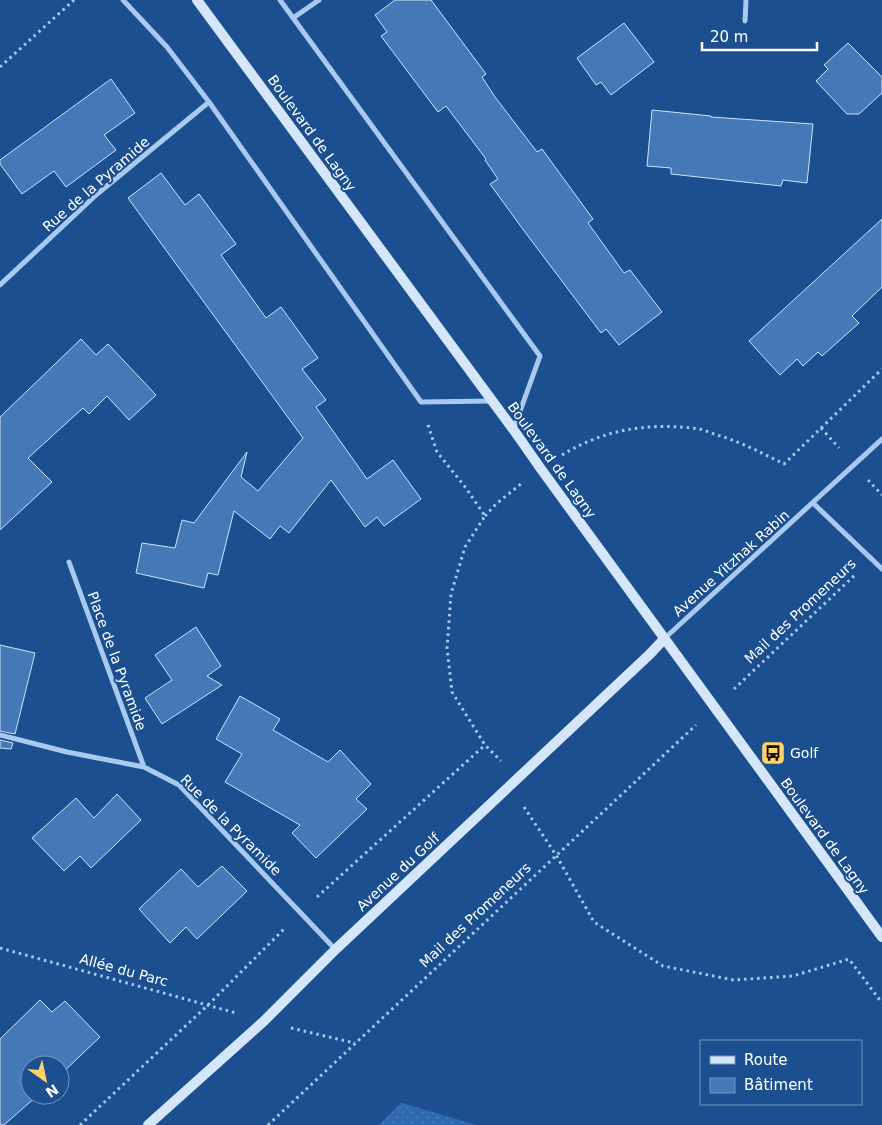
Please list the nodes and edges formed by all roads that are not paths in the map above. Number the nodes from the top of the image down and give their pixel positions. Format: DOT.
graph roads {
  1 [pos="123,0"];
  2 [pos="197,0"];
  3 [pos="280,0"];
  4 [pos="319,0"];
  5 [pos="746,0"];
  6 [pos="294,18"];
  7 [pos="745,21"];
  8 [pos="209,102"];
  9 [pos="0,285"];
  10 [pos="492,401"];
  11 [pos="514,429"];
  12 [pos="882,440"];
  13 [pos="814,503"];
  14 [pos="69,562"];
  15 [pos="882,569"];
  16 [pos="664,639"];
  17 [pos="0,735"];
  18 [pos="144,767"];
  19 [pos="882,937"];
  20 [pos="336,950"];
  21 [pos="148,1125"];
  1 -- 8 [label="street"];
  2 -- 10 [label="main road, Boulevard de Lagny"];
  3 -- 6 [label="street"];
  4 -- 6 [label="street"];
  5 -- 7 [label="street"];
  6 -- 11 [label="street"];
  8 -- 9 [label="street, Rue de la Pyramide"];
  8 -- 10 [label="street"];
  10 -- 11 [label="main road, Boulevard de Lagny"];
  11 -- 16 [label="main road, Boulevard de Lagny"];
  12 -- 13 [label="street, Avenue Yitzhak Rabin"];
  13 -- 15 [label="street"];
  13 -- 16 [label="street, Avenue Yitzhak Rabin"];
  14 -- 18 [label="street, Place de la Pyramide"];
  16 -- 19 [label="main road, Boulevard de Lagny"];
  16 -- 20 [label="main road, Avenue du Golf"];
  17 -- 18 [label="street, Rue de la Pyramide"];
  18 -- 20 [label="street, Rue de la Pyramide"];
  20 -- 21 [label="main road, Avenue du Golf"];
}
